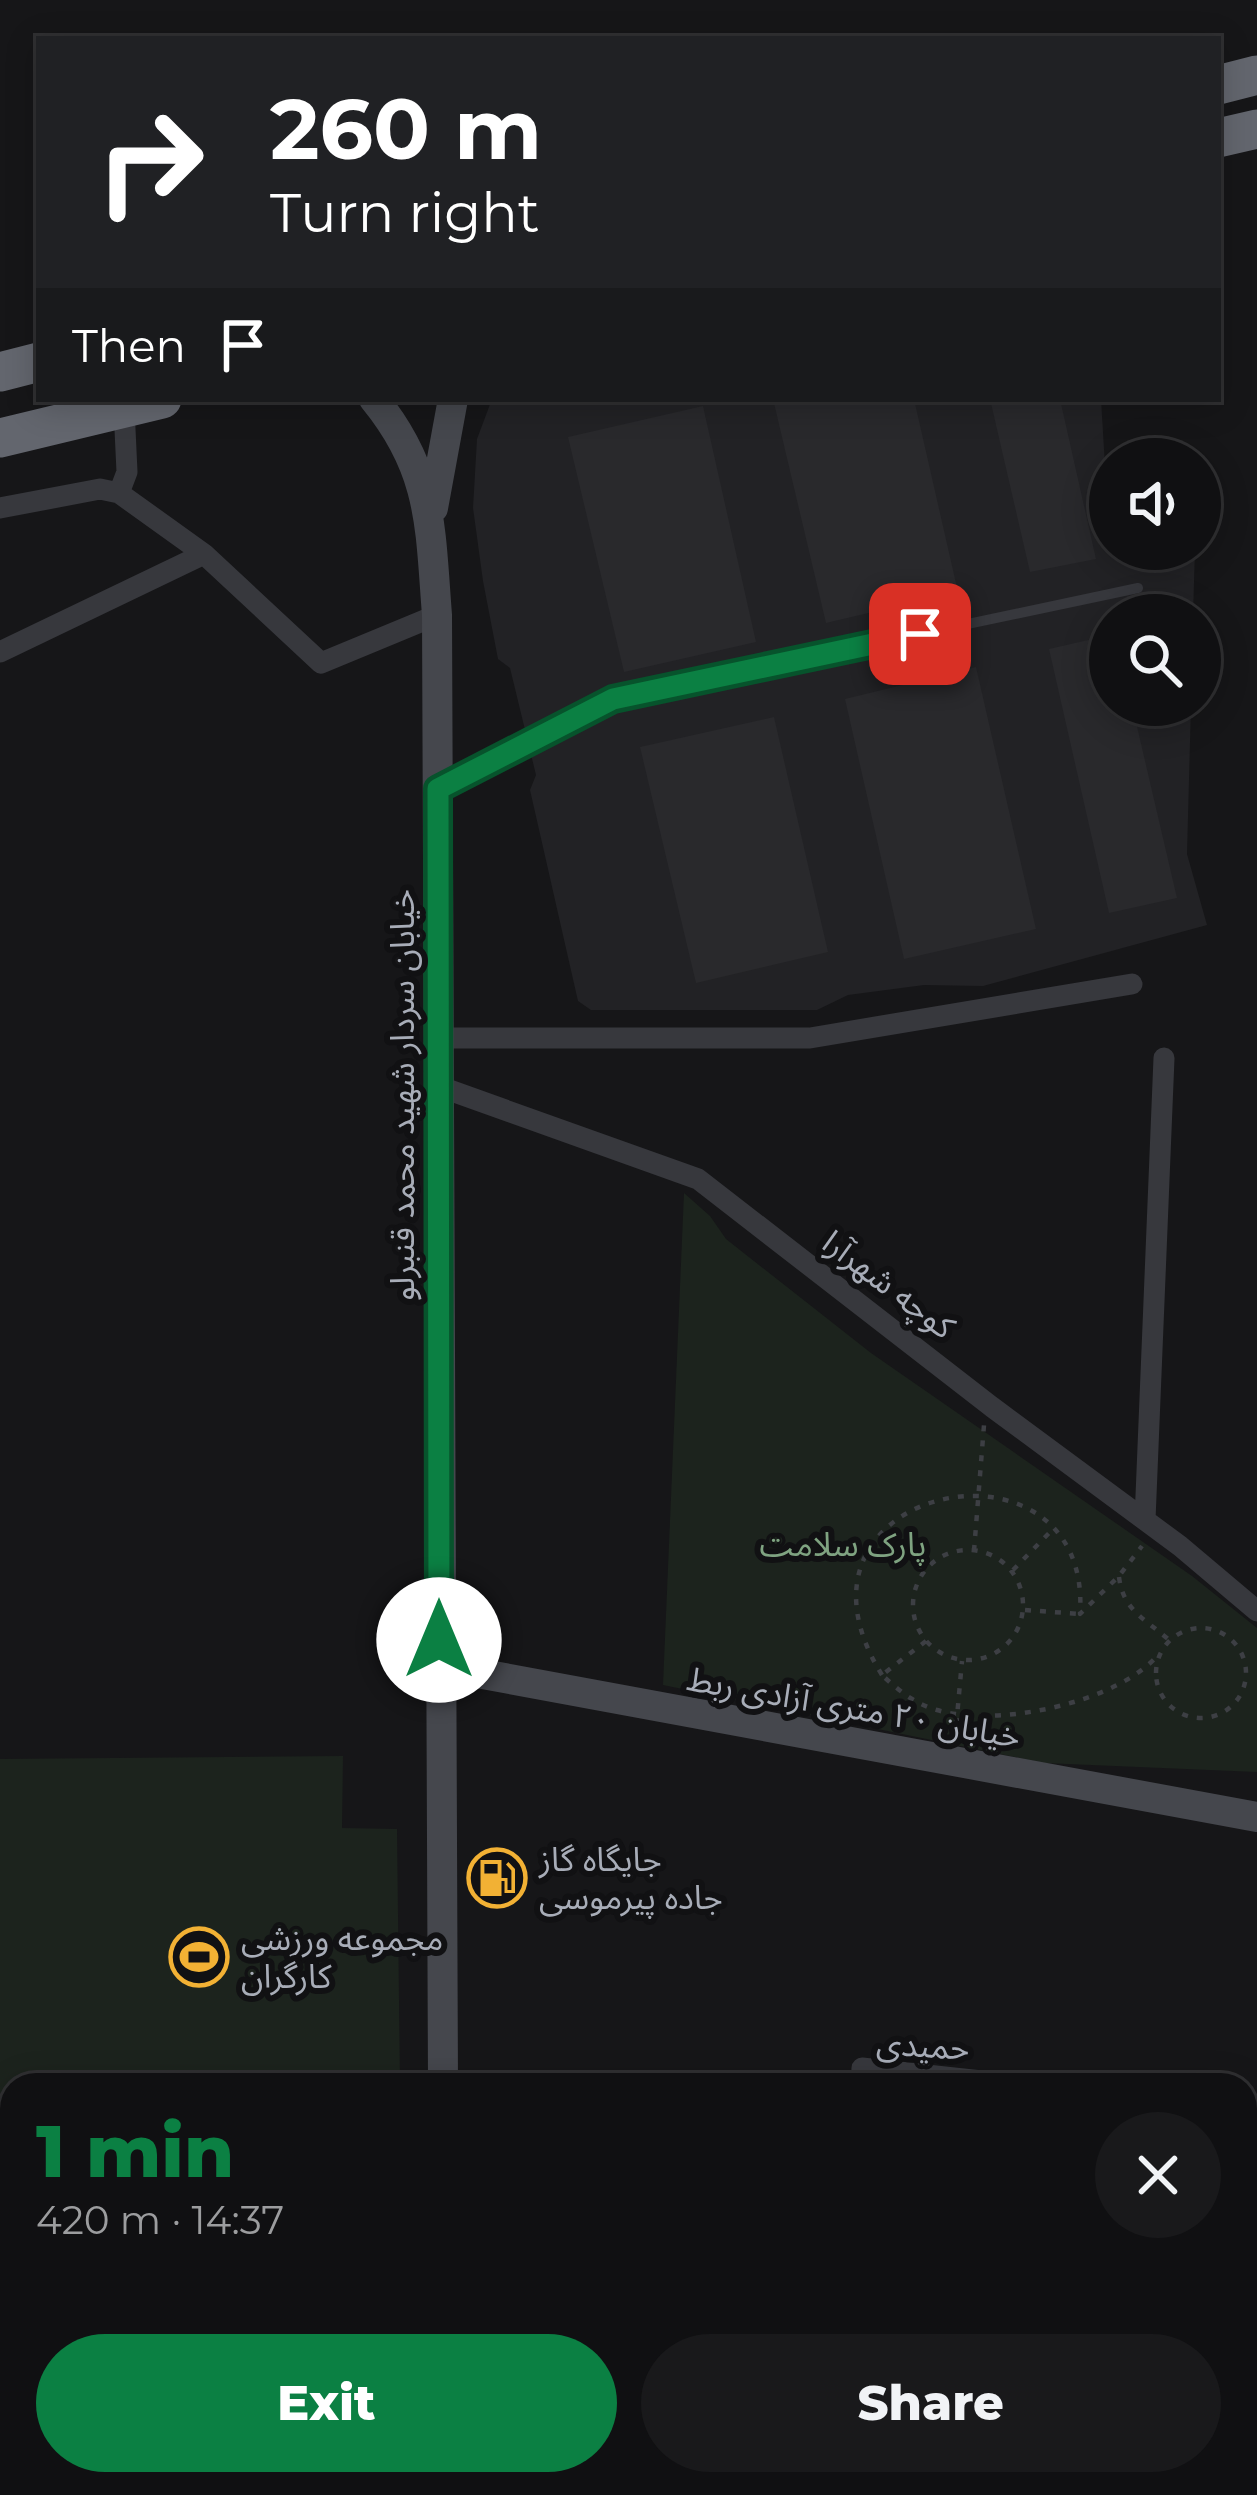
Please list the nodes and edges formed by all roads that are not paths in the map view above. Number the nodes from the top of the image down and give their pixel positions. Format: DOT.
graph roads {
  1 [pos="1257,75"];
  2 [pos="1221,84"];
  3 [pos="1257,129"];
  4 [pos="1221,137"];
  5 [pos="36,363"];
  6 [pos="0,372"];
  7 [pos="376,402"];
  8 [pos="452,402"];
  9 [pos="143,403"];
  10 [pos="0,438"];
  11 [pos="119,493"];
  12 [pos="0,508"];
  13 [pos="429,525"];
  14 [pos="204,554"];
  15 [pos="1138,588"];
  16 [pos="437,616"];
  17 [pos="0,652"];
  18 [pos="438,789"];
  19 [pos="1132,984"];
  20 [pos="438,1038"];
  21 [pos="1164,1058"];
  22 [pos="438,1086"];
  23 [pos="1150,1524"];
  24 [pos="1257,1611"];
  25 [pos="439,1666"];
  26 [pos="1257,1817"];
  27 [pos="443,2073"];
  28 [pos="862,2073"];
  29 [pos="908,2073"];
  1 -- 2 [label="highway"];
  3 -- 4 [label="highway"];
  5 -- 6 [label="highway"];
  7 -- 13 [label="main road"];
  8 -- 13 [label="main road"];
  9 -- 10 [label="highway"];
  9 -- 11 [label="street"];
  11 -- 12 [label="street"];
  11 -- 14 [label="street"];
  13 -- 16 [label="main road, خیابان سردار شهید محمد قنبرلو"];
  14 -- 16 [label="street"];
  14 -- 17 [label="street"];
  15 -- 18 [label="lane"];
  16 -- 18 [label="main road, خیابان سردار شهید محمد قنبرلو"];
  18 -- 20 [label="main road, خیابان سردار شهید محمد قنبرلو"];
  19 -- 20 [label="street"];
  20 -- 22 [label="main road, خیابان سردار شهید محمد قنبرلو"];
  21 -- 23 [label="street"];
  22 -- 23 [label="street, کوچه شهرآرا"];
  22 -- 25 [label="main road, خیابان سردار شهید محمد قنبرلو"];
  23 -- 24 [label="street, کوچه شهرآرا"];
  25 -- 26 [label="main road, خیابان ۲۰ متری آزادی ربط"];
  25 -- 27 [label="main road, خیابان سردار شهید محمد قنبرلو"];
  28 -- 29 [label="street, حمیدی"];
}
